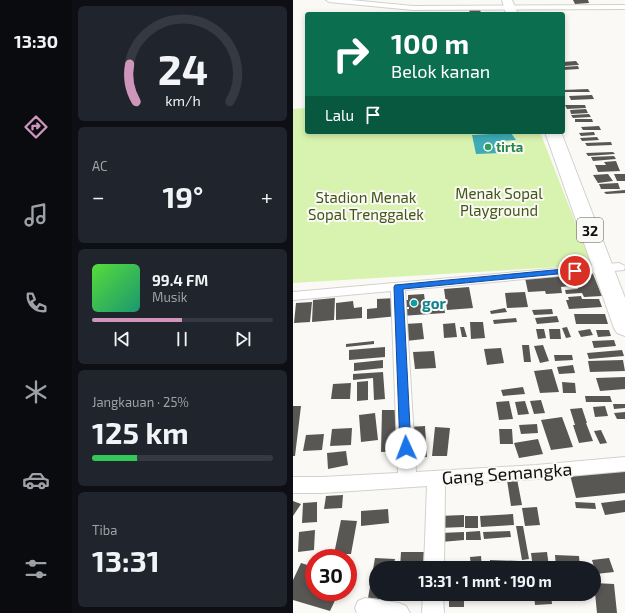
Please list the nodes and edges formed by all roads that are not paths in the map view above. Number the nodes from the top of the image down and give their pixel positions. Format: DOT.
graph roads {
  1 [pos="329,0"];
  2 [pos="413,0"];
  3 [pos="450,0"];
  4 [pos="625,7"];
  5 [pos="413,8"];
  6 [pos="448,8"];
  7 [pos="513,8"];
  8 [pos="554,134"];
  9 [pos="565,134"];
  10 [pos="611,267"];
  11 [pos="625,284"];
  12 [pos="398,287"];
  13 [pos="293,296"];
  14 [pos="625,328"];
  15 [pos="625,464"];
  16 [pos="436,478"];
  17 [pos="407,479"];
  18 [pos="293,485"];
  19 [pos="434,561"];
  20 [pos="433,601"];
  21 [pos="365,608"];
  22 [pos="399,613"];
  23 [pos="433,613"];
  1 -- 5 [label="street"];
  2 -- 5 [label="street"];
  3 -- 6 [label="street"];
  4 -- 7 [label="street"];
  5 -- 6 [label="street"];
  6 -- 7 [label="street"];
  8 -- 10 [label="highway, 32"];
  9 -- 10 [label="highway, 32"];
  10 -- 11 [label="highway, 32"];
  10 -- 12 [label="street"];
  10 -- 14 [label="highway, 32"];
  12 -- 13 [label="street"];
  12 -- 17 [label="street"];
  15 -- 16 [label="street, Gang Semangka"];
  16 -- 17 [label="street, Gang Semangka"];
  16 -- 19 [label="street"];
  17 -- 18 [label="street, Gang Semangka"];
  20 -- 23 [label="street"];
  21 -- 22 [label="street"];
}
